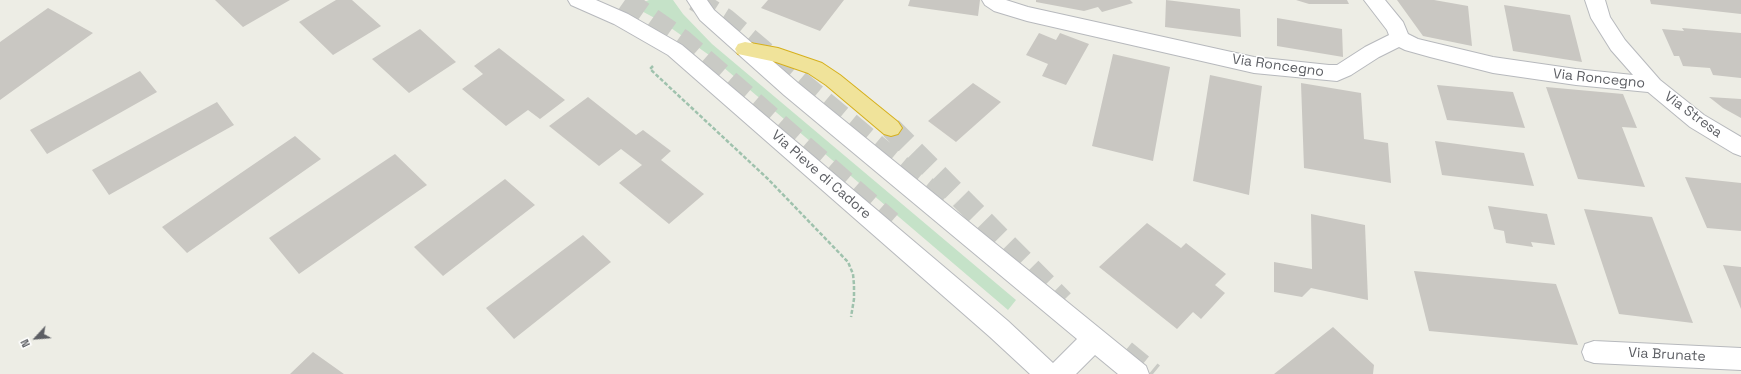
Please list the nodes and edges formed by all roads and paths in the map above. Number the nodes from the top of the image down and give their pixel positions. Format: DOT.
graph roads {
  1 [pos="578,0"];
  2 [pos="992,0"];
  3 [pos="1374,0"];
  4 [pos="1595,0"];
  5 [pos="699,1"];
  6 [pos="1400,38"];
  7 [pos="745,49"];
  8 [pos="658,62"];
  9 [pos="1653,85"];
  10 [pos="891,128"];
  11 [pos="1741,147"];
  12 [pos="851,317"];
  13 [pos="1094,339"];
  14 [pos="1594,352"];
  15 [pos="1741,359"];
  16 [pos="1048,374"];
  17 [pos="1059,374"];
  18 [pos="1137,374"];
  1 -- 16 [label="street, Via Pieve di Cadore"];
  2 -- 6 [label="street, Via Roncegno"];
  3 -- 6 [label="street"];
  4 -- 9 [label="street, Via Stresa"];
  5 -- 7 [label="street"];
  6 -- 9 [label="street, Via Roncegno"];
  7 -- 10 [label="highway"];
  7 -- 13 [label="street"];
  8 -- 12 [label="path"];
  9 -- 11 [label="street, Via Stresa"];
  13 -- 17 [label="street"];
  13 -- 18 [label="street"];
  14 -- 15 [label="street, Via Brunate"];
}
